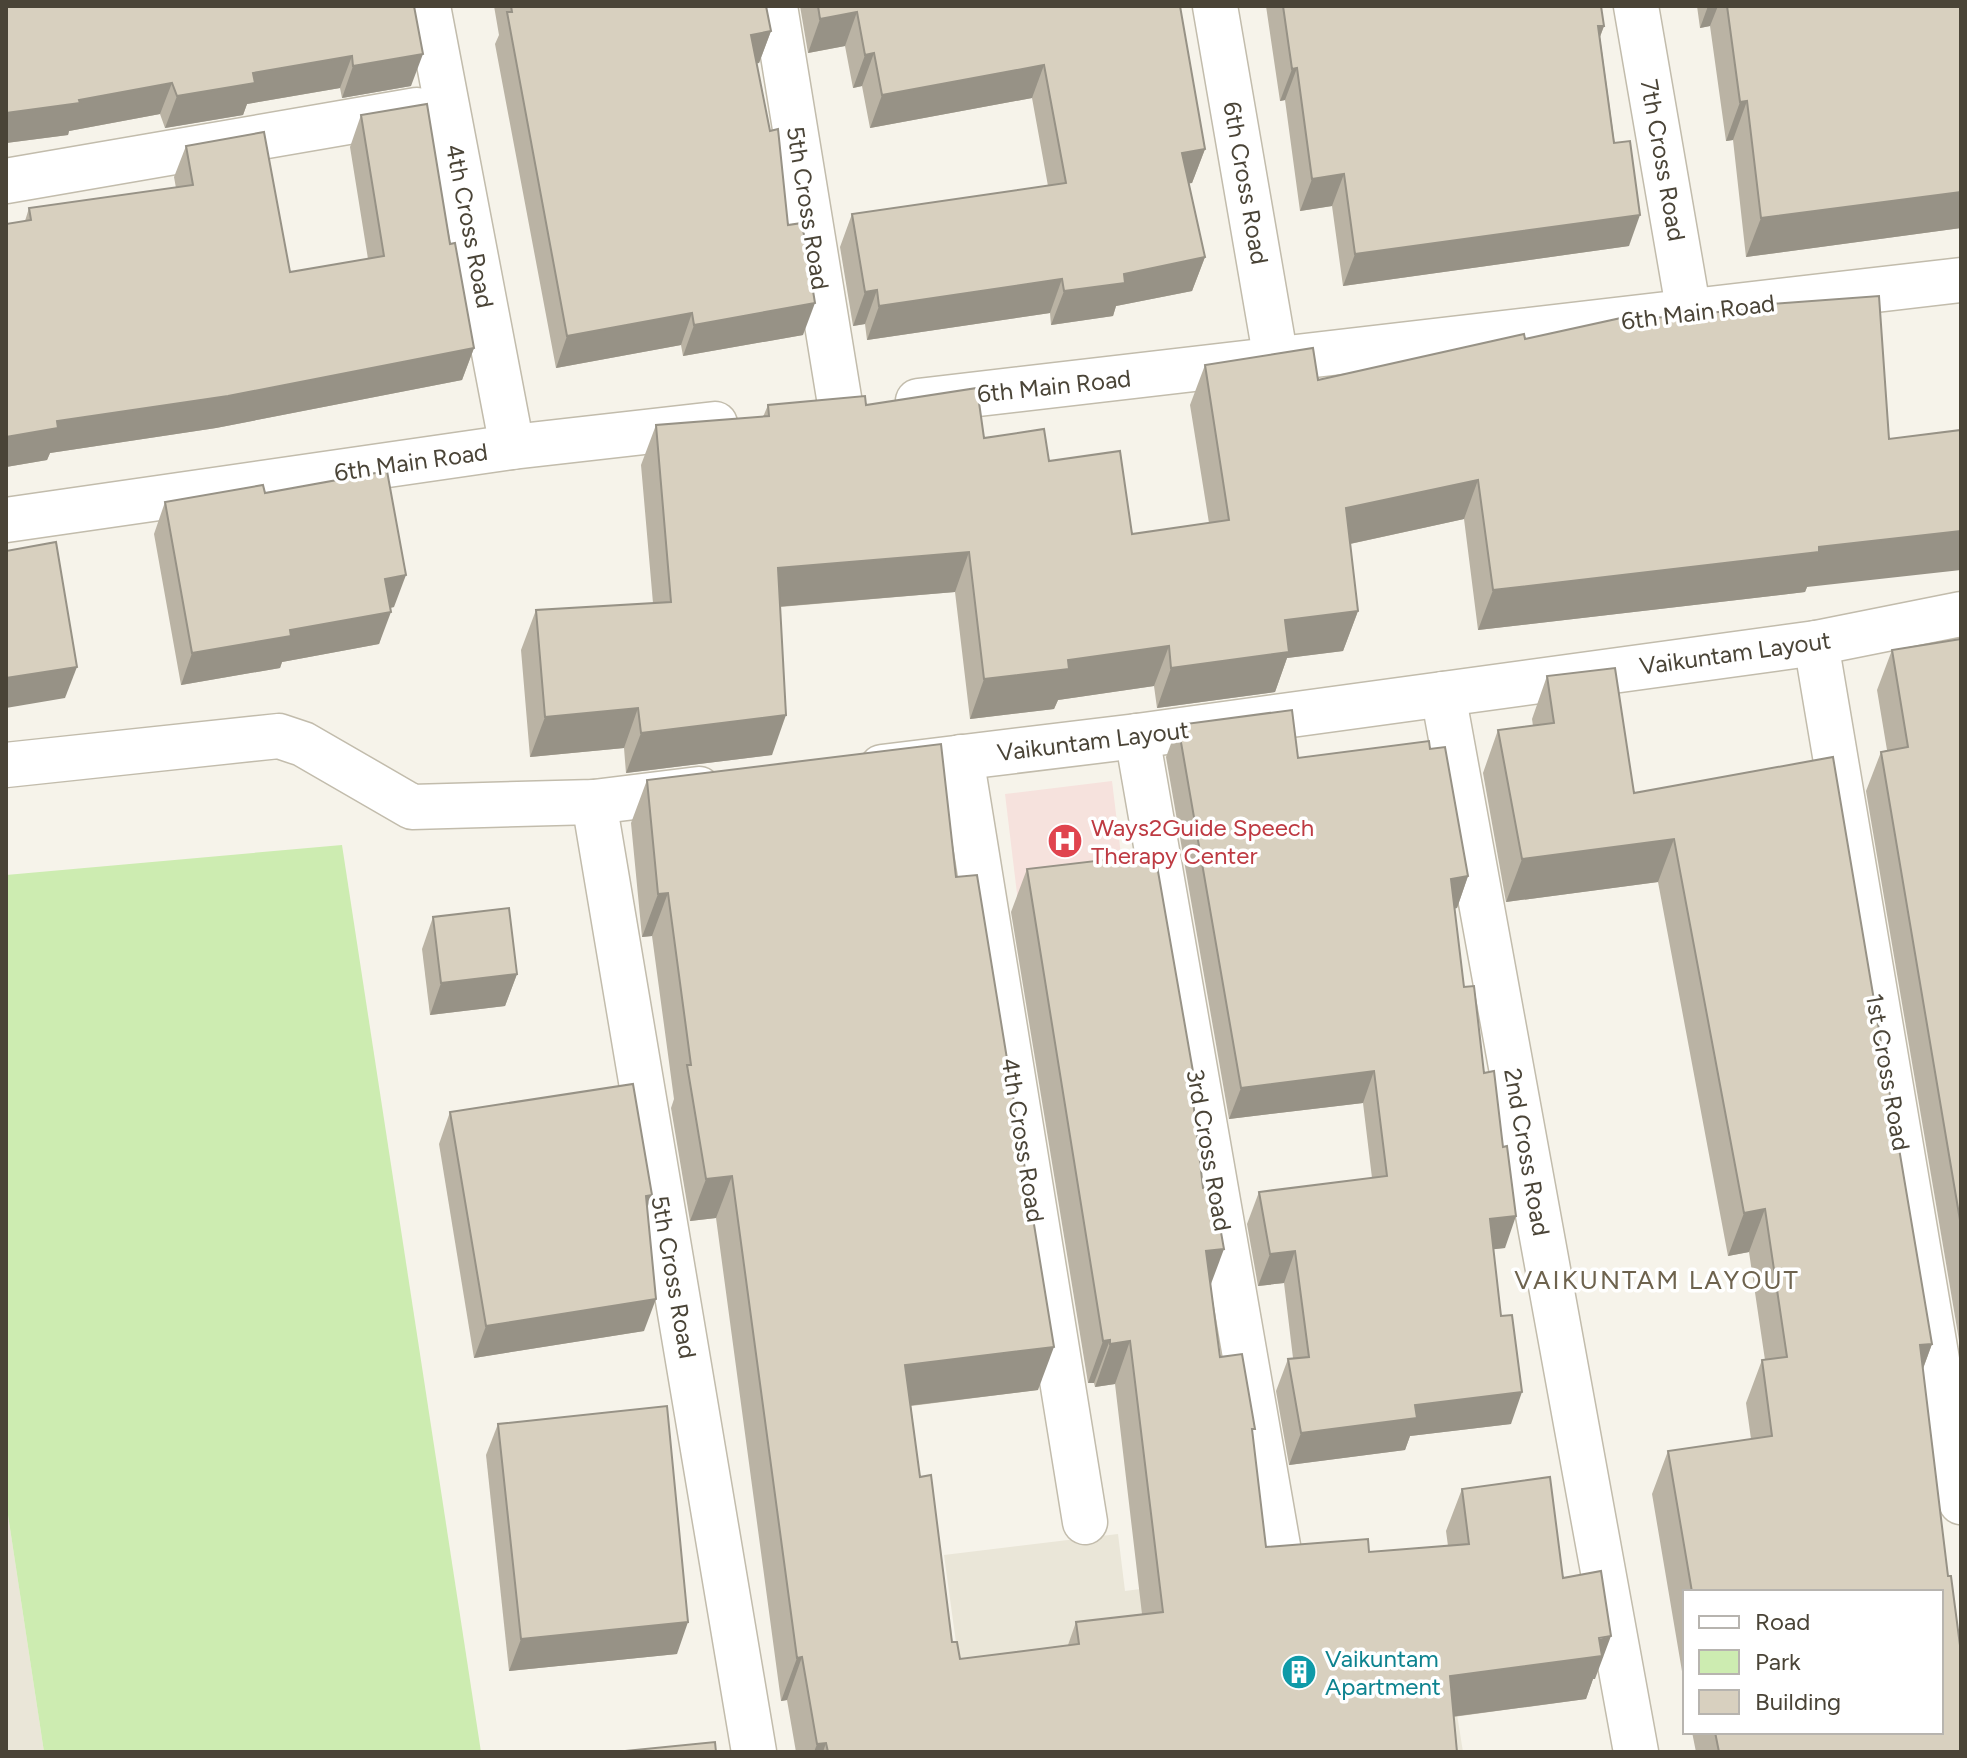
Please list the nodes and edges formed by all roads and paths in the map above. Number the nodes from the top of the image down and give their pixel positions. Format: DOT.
graph roads {
  1 [pos="428,6"];
  2 [pos="775,6"];
  3 [pos="1215,6"];
  4 [pos="1636,6"];
  5 [pos="447,105"];
  6 [pos="6,181"];
  7 [pos="1961,280"];
  8 [pos="1689,313"];
  9 [pos="1276,360"];
  10 [pos="825,412"];
  11 [pos="747,420"];
  12 [pos="512,447"];
  13 [pos="6,520"];
  14 [pos="1961,614"];
  15 [pos="1816,643"];
  16 [pos="1443,694"];
  17 [pos="1137,736"];
  18 [pos="961,757"];
  19 [pos="6,765"];
  20 [pos="838,772"];
  21 [pos="731,785"];
  22 [pos="594,802"];
  23 [pos="1961,1502"];
  24 [pos="1085,1522"];
  25 [pos="1281,1563"];
  26 [pos="754,1752"];
  27 [pos="1636,1752"];
  1 -- 5 [label="street, 4th Cross Road"];
  2 -- 10 [label="street, 5th Cross Road"];
  3 -- 9 [label="street, 6th Cross Road"];
  4 -- 8 [label="street, 7th Cross Road"];
  5 -- 6 [label="street"];
  5 -- 12 [label="street, 4th Cross Road"];
  7 -- 8 [label="street, 6th Main Road"];
  8 -- 9 [label="street, 6th Main Road"];
  9 -- 10 [label="street, 6th Main Road"];
  11 -- 12 [label="street, 6th Main Road"];
  12 -- 13 [label="street, 6th Main Road"];
  14 -- 15 [label="street, Vaikuntam Layout"];
  15 -- 16 [label="street, Vaikuntam Layout"];
  15 -- 23 [label="street, 1st Cross Road"];
  16 -- 17 [label="street, Vaikuntam Layout"];
  16 -- 27 [label="street, 2nd Cross Road"];
  17 -- 18 [label="street, Vaikuntam Layout"];
  17 -- 25 [label="street, 3rd Cross Road"];
  18 -- 20 [label="street, Vaikuntam Layout"];
  18 -- 24 [label="street, 4th Cross Road"];
  19 -- 22 [label="street"];
  21 -- 22 [label="street"];
  22 -- 26 [label="street, 5th Cross Road"];
}
